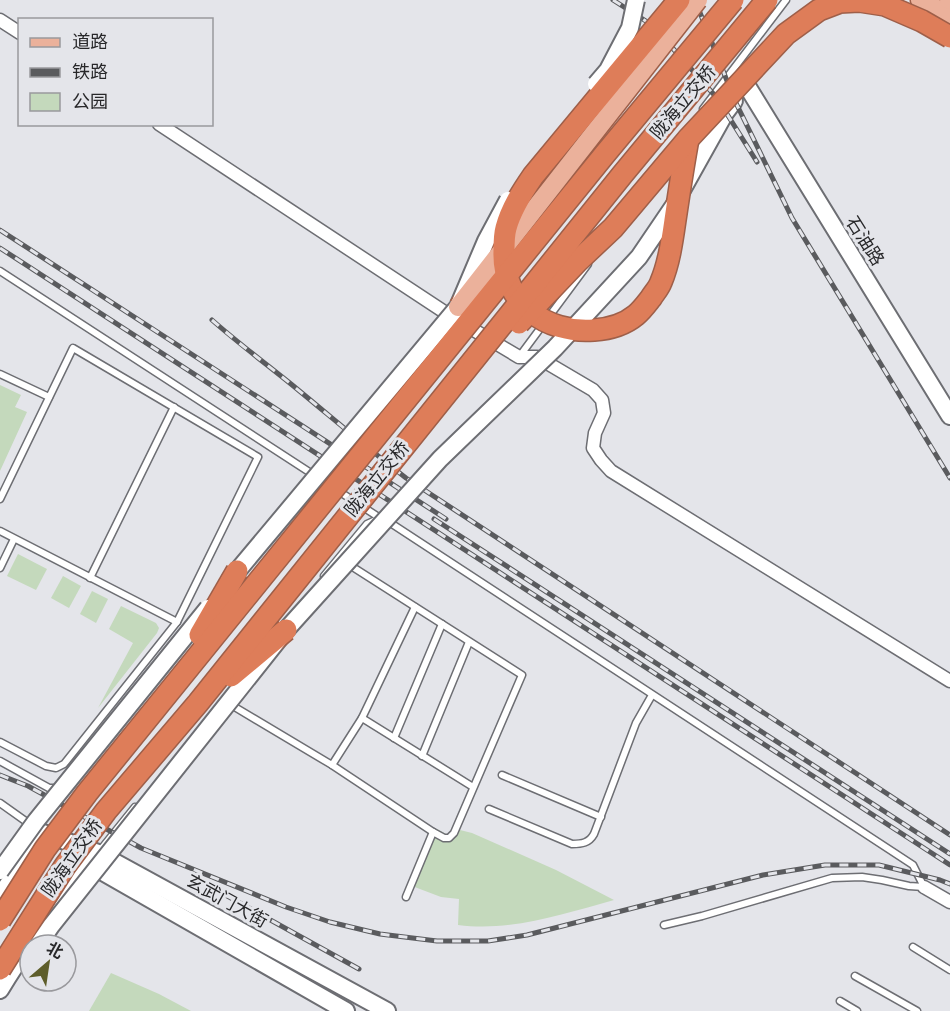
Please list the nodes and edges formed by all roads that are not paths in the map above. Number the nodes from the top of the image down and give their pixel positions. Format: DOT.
graph roads {
  1 [pos="636,0"];
  2 [pos="679,0"];
  3 [pos="698,0"];
  4 [pos="733,0"];
  5 [pos="767,0"];
  6 [pos="786,0"];
  7 [pos="818,0"];
  8 [pos="875,0"];
  9 [pos="920,0"];
  10 [pos="950,16"];
  11 [pos="0,20"];
  12 [pos="18,32"];
  13 [pos="950,37"];
  14 [pos="950,43"];
  15 [pos="751,81"];
  16 [pos="702,110"];
  17 [pos="162,126"];
  18 [pos="688,134"];
  19 [pos="597,253"];
  20 [pos="590,262"];
  21 [pos="0,272"];
  22 [pos="458,307"];
  23 [pos="519,357"];
  24 [pos="0,374"];
  25 [pos="950,395"];
  26 [pos="49,397"];
  27 [pos="174,407"];
  28 [pos="950,416"];
  29 [pos="411,436"];
  30 [pos="318,477"];
  31 [pos="0,499"];
  32 [pos="380,518"];
  33 [pos="0,531"];
  34 [pos="14,539"];
  35 [pos="339,558"];
  36 [pos="0,568"];
  37 [pos="237,571"];
  38 [pos="90,578"];
  39 [pos="415,607"];
  40 [pos="177,622"];
  41 [pos="442,624"];
  42 [pos="286,630"];
  43 [pos="470,642"];
  44 [pos="178,644"];
  45 [pos="950,681"];
  46 [pos="166,695"];
  47 [pos="652,695"];
  48 [pos="222,700"];
  49 [pos="198,703"];
  50 [pos="362,718"];
  51 [pos="394,738"];
  52 [pos="0,742"];
  53 [pos="178,754"];
  54 [pos="422,756"];
  55 [pos="0,761"];
  56 [pos="332,765"];
  57 [pos="501,775"];
  58 [pos="473,787"];
  59 [pos="142,798"];
  60 [pos="0,803"];
  61 [pos="489,809"];
  62 [pos="601,817"];
  63 [pos="433,832"];
  64 [pos="48,836"];
  65 [pos="93,859"];
  66 [pos="0,871"];
  67 [pos="924,886"];
  68 [pos="0,896"];
  69 [pos="406,897"];
  70 [pos="950,902"];
  71 [pos="0,920"];
  72 [pos="664,925"];
  73 [pos="46,933"];
  74 [pos="912,947"];
  75 [pos="0,969"];
  76 [pos="950,970"];
  77 [pos="18,974"];
  78 [pos="855,976"];
  79 [pos="0,990"];
  80 [pos="357,994"];
  81 [pos="0,1000"];
  82 [pos="840,1001"];
  83 [pos="904,1004"];
  84 [pos="346,1011"];
  85 [pos="387,1011"];
  86 [pos="858,1011"];
  87 [pos="900,1011"];
  88 [pos="917,1011"];
  1 -- 22 [label="main road, bridge"];
  2 -- 18 [label="highway, bridge"];
  3 -- 22 [label="main road, bridge"];
  4 -- 46 [label="highway, 陇海立交桥, bridge"];
  5 -- 29 [label="highway, 陇海立交桥, bridge"];
  6 -- 16 [label="lane"];
  7 -- 15 [label="main road"];
  8 -- 14 [label="main road"];
  9 -- 10 [label="main road"];
  11 -- 12 [label="street"];
  13 -- 18 [label="highway, bridge"];
  15 -- 25 [label="main road, 石油路"];
  15 -- 28 [label="main road, 石油路"];
  15 -- 42 [label="main road, bridge"];
  17 -- 23 [label="street"];
  18 -- 19 [label="lane"];
  18 -- 29 [label="highway, bridge"];
  20 -- 23 [label="lane"];
  21 -- 30 [label="lane"];
  22 -- 37 [label="main road, bridge"];
  23 -- 45 [label="street"];
  24 -- 26 [label="lane"];
  26 -- 27 [label="lane"];
  26 -- 31 [label="lane"];
  27 -- 38 [label="lane"];
  27 -- 40 [label="lane"];
  29 -- 49 [label="highway, 陇海立交桥, bridge"];
  30 -- 32 [label="lane"];
  30 -- 44 [label="lane"];
  32 -- 35 [label="lane"];
  32 -- 47 [label="lane"];
  33 -- 34 [label="lane"];
  34 -- 36 [label="lane"];
  34 -- 38 [label="lane"];
  35 -- 39 [label="lane"];
  35 -- 48 [label="lane"];
  37 -- 44 [label="main road, bridge"];
  37 -- 46 [label="highway, bridge"];
  38 -- 40 [label="lane"];
  39 -- 41 [label="lane"];
  39 -- 50 [label="lane"];
  40 -- 52 [label="lane"];
  41 -- 43 [label="lane"];
  41 -- 51 [label="lane"];
  42 -- 49 [label="highway, bridge"];
  42 -- 73 [label="main road, bridge"];
  43 -- 54 [label="lane"];
  43 -- 58 [label="lane"];
  44 -- 55 [label="lane"];
  44 -- 66 [label="main road, bridge"];
  46 -- 64 [label="highway, 陇海立交桥, bridge"];
  47 -- 62 [label="lane"];
  47 -- 67 [label="lane"];
  48 -- 53 [label="lane"];
  48 -- 56 [label="lane"];
  49 -- 75 [label="highway, 陇海立交桥, bridge"];
  50 -- 51 [label="lane"];
  50 -- 56 [label="lane"];
  51 -- 54 [label="lane"];
  54 -- 58 [label="lane"];
  56 -- 63 [label="lane"];
  57 -- 62 [label="lane"];
  58 -- 63 [label="lane"];
  59 -- 65 [label="lane"];
  60 -- 64 [label="lane"];
  61 -- 62 [label="lane"];
  63 -- 69 [label="lane"];
  64 -- 65 [label="main road, 玄武门大街"];
  64 -- 68 [label="main road"];
  64 -- 71 [label="highway, 陇海立交桥, bridge"];
  65 -- 79 [label="main road"];
  65 -- 80 [label="main road, 玄武门大街"];
  65 -- 84 [label="main road, 玄武门大街"];
  67 -- 70 [label="street"];
  67 -- 72 [label="lane"];
  74 -- 76 [label="lane"];
  77 -- 81 [label="main road"];
  78 -- 83 [label="lane"];
  80 -- 84 [label="street"];
  80 -- 85 [label="main road, 玄武门大街"];
  82 -- 86 [label="lane"];
  83 -- 87 [label="lane"];
  83 -- 88 [label="lane"];
}
